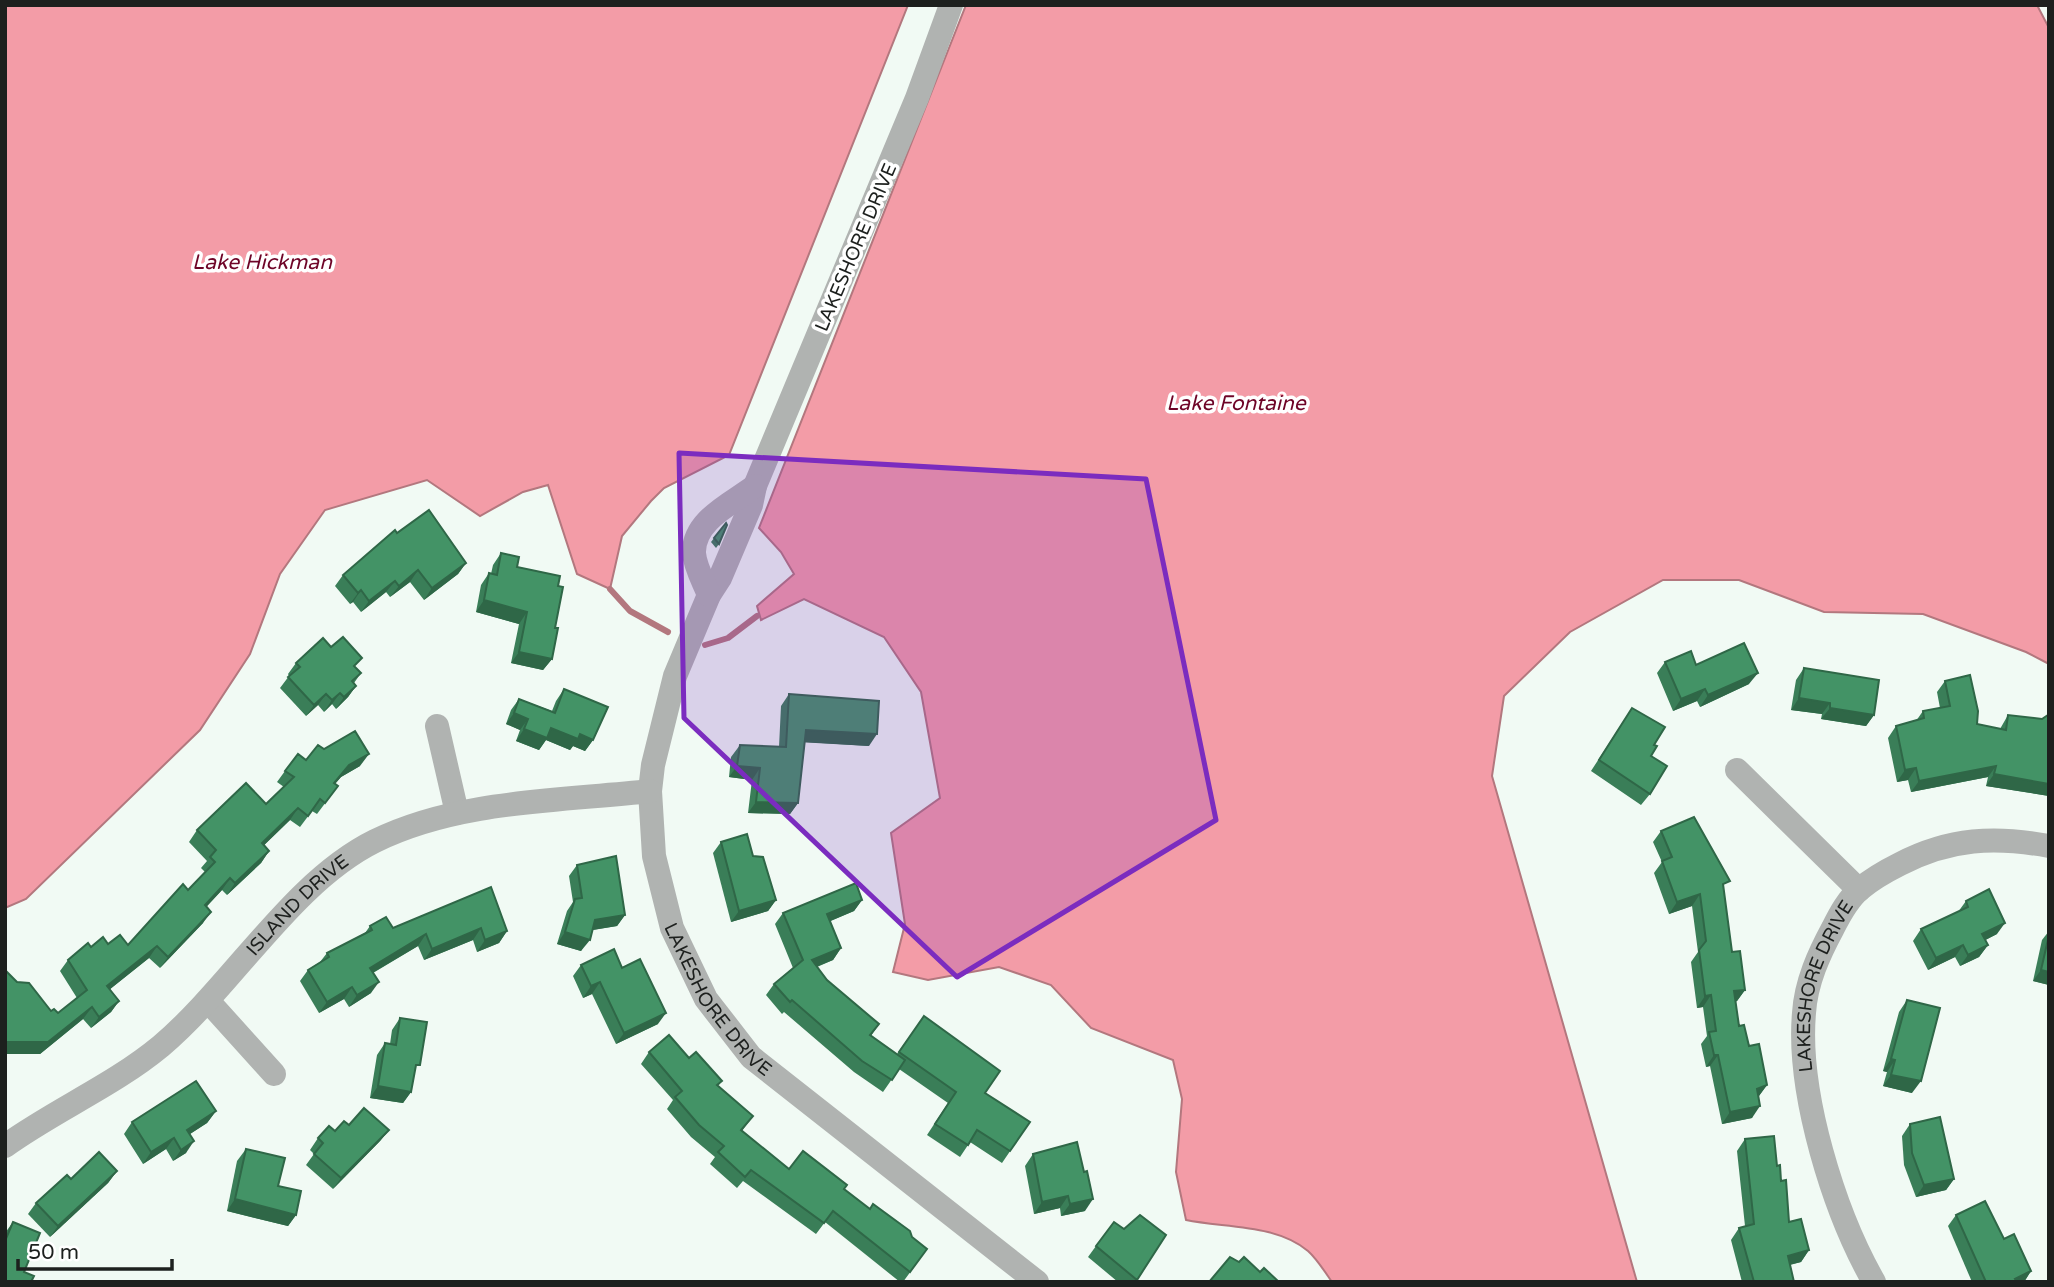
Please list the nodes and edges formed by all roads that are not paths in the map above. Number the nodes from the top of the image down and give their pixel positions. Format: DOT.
graph roads {
  1 [pos="951,5"];
  2 [pos="755,486"];
  3 [pos="709,595"];
  4 [pos="437,726"];
  5 [pos="1737,770"];
  6 [pos="650,791"];
  7 [pos="457,813"];
  8 [pos="2049,846"];
  9 [pos="1858,890"];
  10 [pos="209,1002"];
  11 [pos="274,1074"];
  12 [pos="5,1146"];
  13 [pos="1037,1282"];
  14 [pos="1874,1282"];
  1 -- 2 [label="street, LAKESHORE DRIVE"];
  2 -- 3 [label="street, LAKESHORE DRIVE"];
  2 -- 3 [label="street"];
  3 -- 6 [label="street, LAKESHORE DRIVE"];
  4 -- 7 [label="street"];
  5 -- 9 [label="street"];
  6 -- 7 [label="street, ISLAND DRIVE"];
  6 -- 13 [label="street, LAKESHORE DRIVE"];
  7 -- 10 [label="street, ISLAND DRIVE"];
  8 -- 9 [label="street, LAKESHORE DRIVE"];
  9 -- 14 [label="street, LAKESHORE DRIVE"];
  10 -- 11 [label="street"];
  10 -- 12 [label="street, ISLAND DRIVE"];
}
